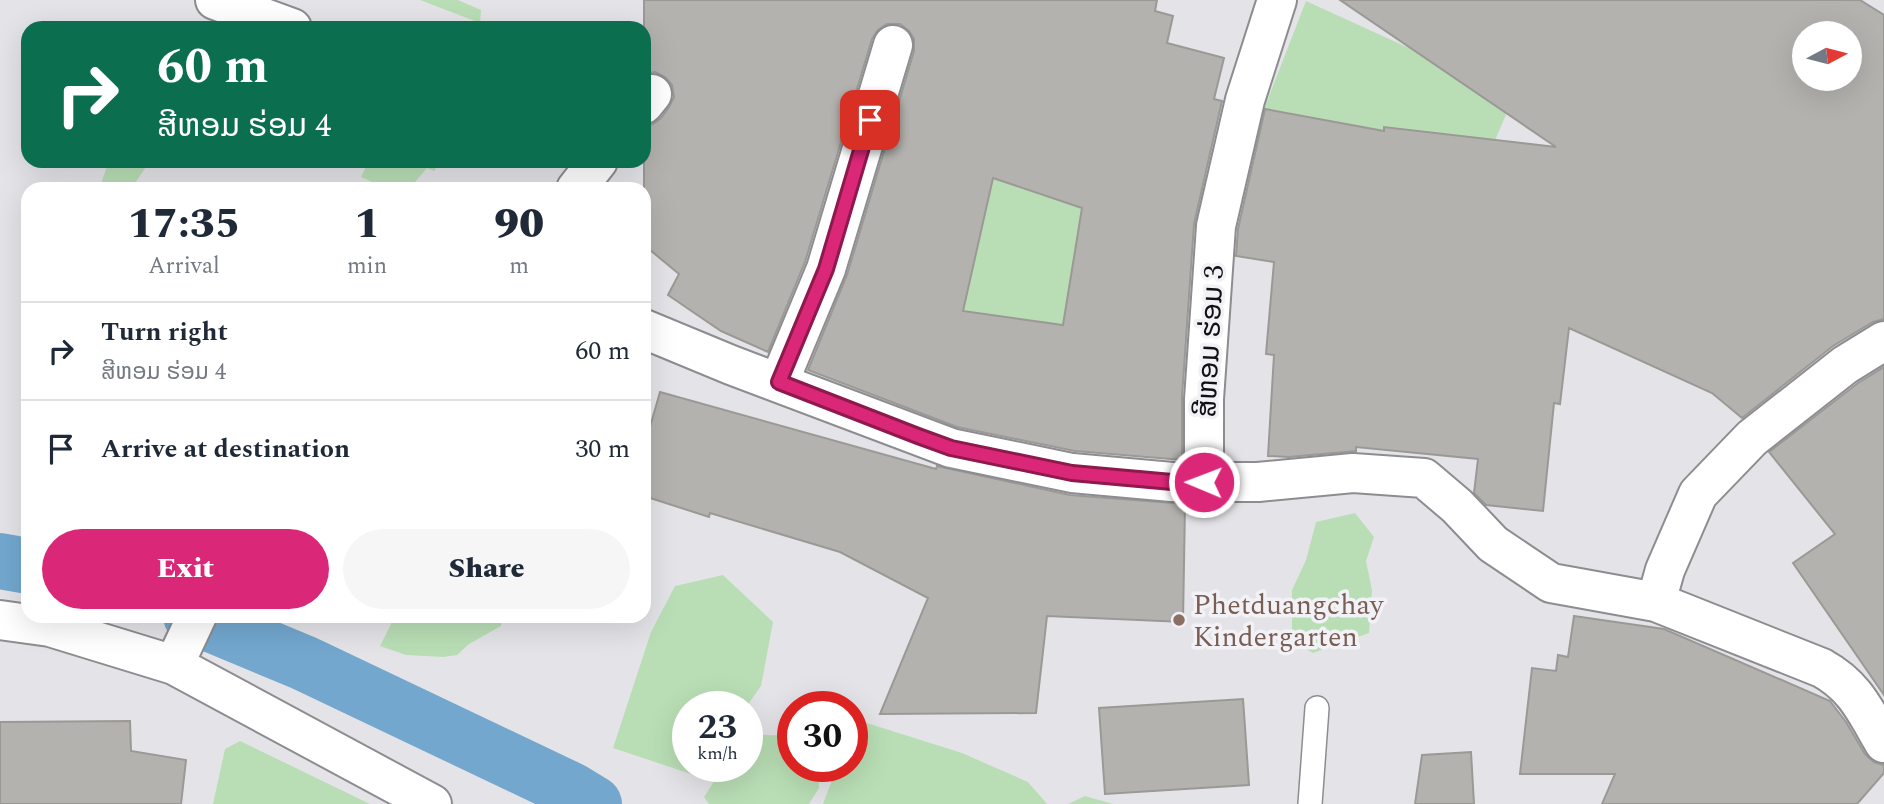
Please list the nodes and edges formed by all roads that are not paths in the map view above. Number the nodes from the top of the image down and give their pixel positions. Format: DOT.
graph roads {
  1 [pos="215,0"];
  2 [pos="1277,0"];
  3 [pos="273,21"];
  4 [pos="892,45"];
  5 [pos="592,168"];
  6 [pos="582,182"];
  7 [pos="651,332"];
  8 [pos="1884,341"];
  9 [pos="779,382"];
  10 [pos="1204,482"];
  11 [pos="1656,602"];
  12 [pos="0,620"];
  13 [pos="21,623"];
  14 [pos="21,623"];
  15 [pos="186,640"];
  16 [pos="1317,708"];
  17 [pos="1884,743"];
  18 [pos="432,804"];
  19 [pos="1310,804"];
  1 -- 3 [label="street"];
  2 -- 10 [label="street, ສີຫອມ ຮ່ອມ 3"];
  4 -- 9 [label="street"];
  5 -- 6 [label="street"];
  7 -- 9 [label="street"];
  8 -- 11 [label="street"];
  9 -- 10 [label="street"];
  10 -- 11 [label="street"];
  11 -- 17 [label="street"];
  12 -- 13 [label="street"];
  14 -- 15 [label="street"];
  15 -- 18 [label="street"];
  16 -- 19 [label="lane"];
}
